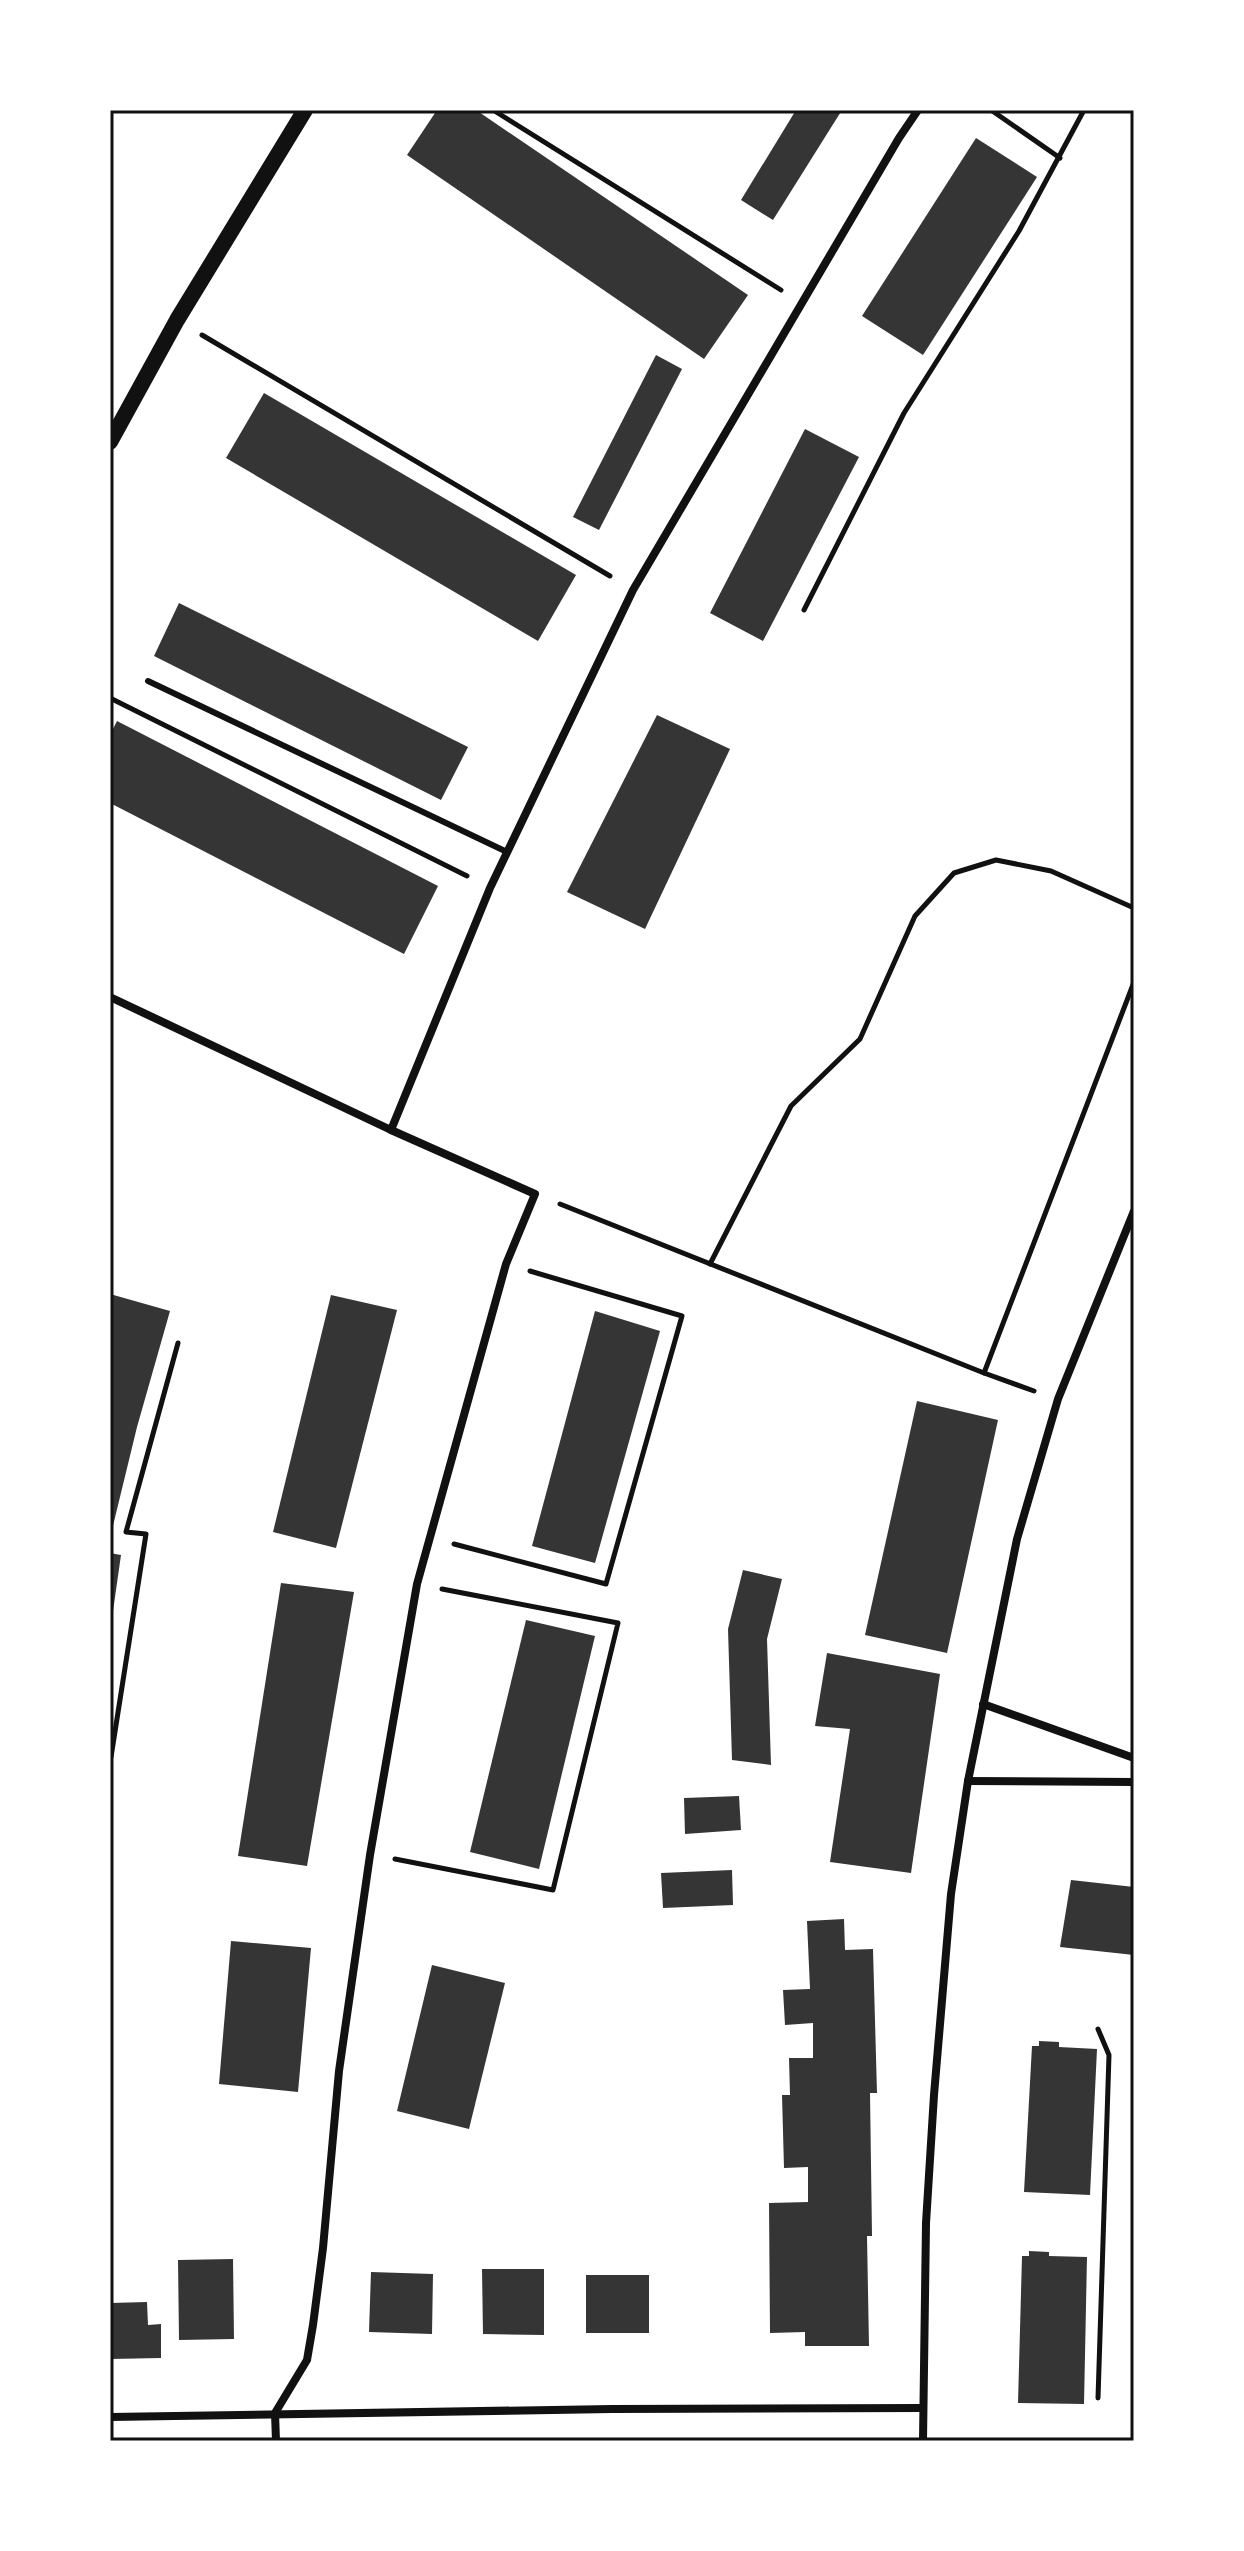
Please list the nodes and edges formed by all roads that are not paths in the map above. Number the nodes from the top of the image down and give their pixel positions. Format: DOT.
graph roads {
  1 [pos="305,110"];
  2 [pos="918,110"];
  3 [pos="110,442"];
  4 [pos="148,681"];
  5 [pos="507,852"];
  6 [pos="110,997"];
  7 [pos="391,1130"];
  8 [pos="1134,1211"];
  9 [pos="983,1704"];
  10 [pos="1134,1758"];
  11 [pos="968,1781"];
  12 [pos="1134,1782"];
  13 [pos="922,2408"];
  14 [pos="275,2413"];
  15 [pos="110,2417"];
  16 [pos="276,2441"];
  17 [pos="923,2441"];
  1 -- 3 [label="main road"];
  2 -- 5 [label="street"];
  4 -- 5 [label="lane"];
  5 -- 7 [label="street"];
  6 -- 7 [label="street"];
  7 -- 14 [label="street"];
  8 -- 9 [label="street"];
  9 -- 10 [label="street"];
  9 -- 11 [label="street"];
  11 -- 12 [label="street"];
  11 -- 13 [label="street"];
  13 -- 14 [label="street"];
  13 -- 17 [label="street"];
  14 -- 15 [label="street"];
  14 -- 16 [label="street"];
}
